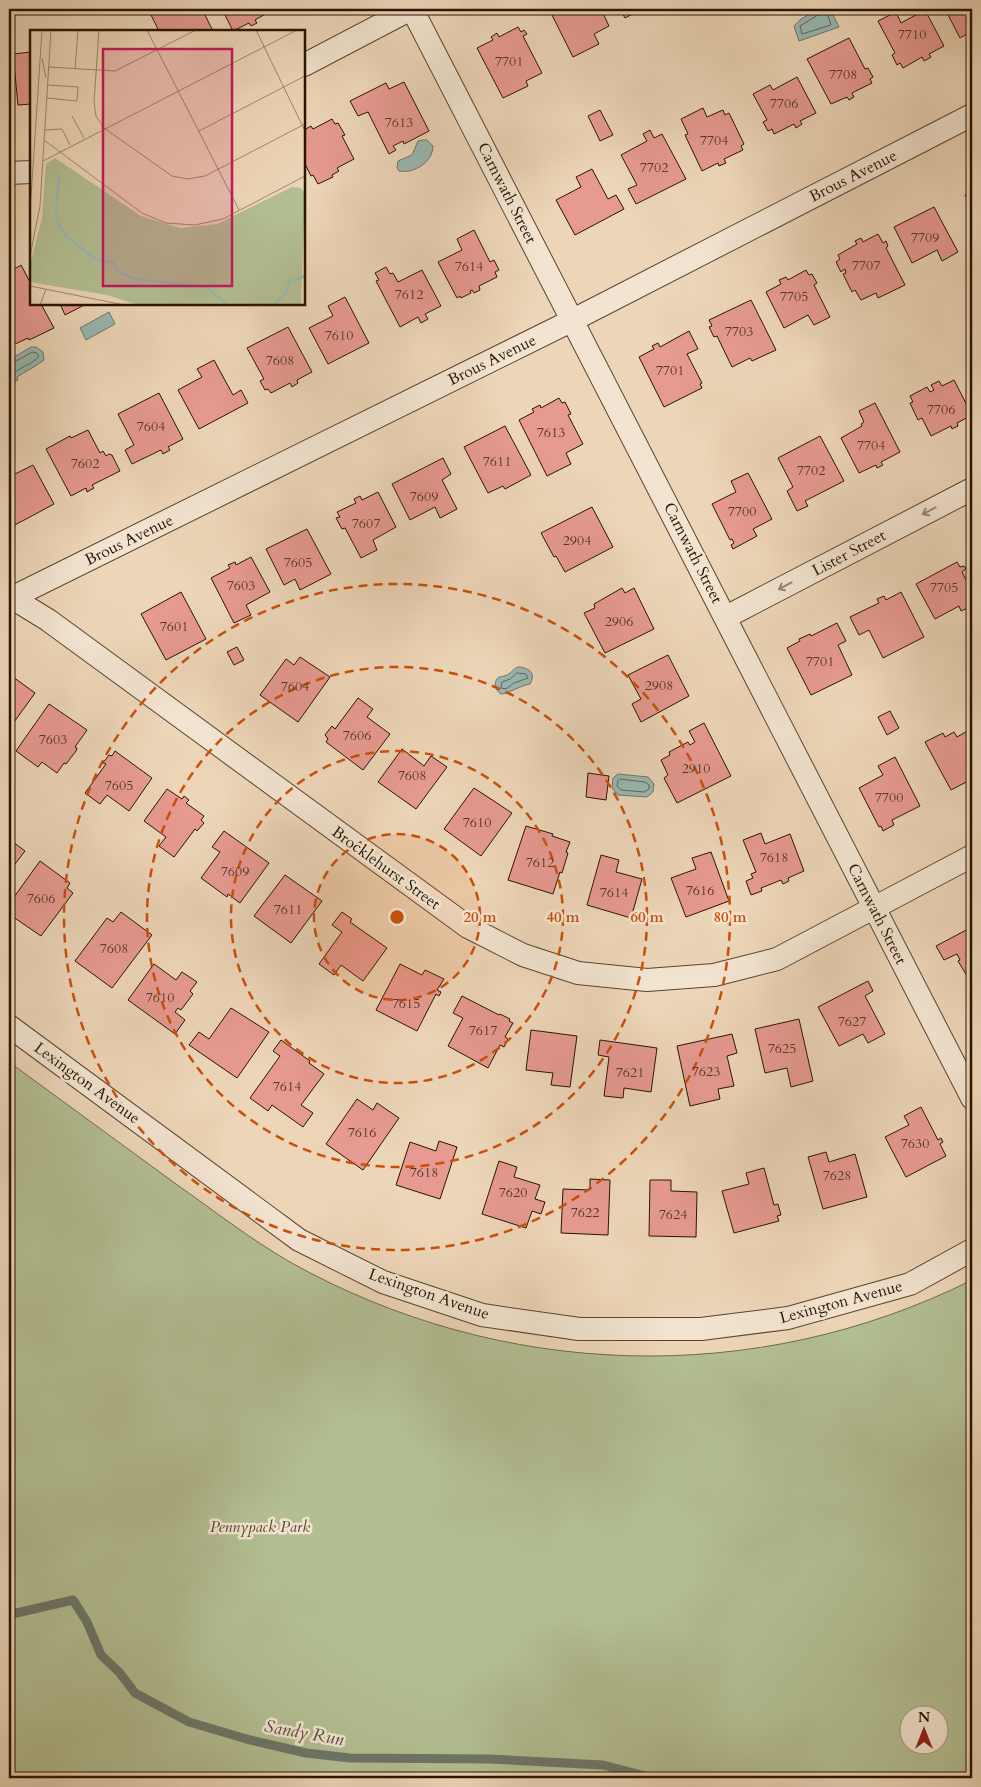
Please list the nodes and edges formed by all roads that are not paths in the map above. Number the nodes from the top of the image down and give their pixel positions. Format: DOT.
graph roads {
  1 [pos="411,9"];
  2 [pos="305,64"];
  3 [pos="972,115"];
  4 [pos="30,172"];
  5 [pos="9,173"];
  6 [pos="573,320"];
  7 [pos="972,489"];
  8 [pos="9,598"];
  9 [pos="726,617"];
  10 [pos="972,856"];
  11 [pos="874,908"];
  12 [pos="9,1026"];
  13 [pos="972,1098"];
  14 [pos="972,1250"];
  1 -- 2 [label="street"];
  1 -- 6 [label="street, Carnwath Street"];
  3 -- 6 [label="street, Brous Avenue"];
  4 -- 5 [label="street"];
  6 -- 8 [label="street, Brous Avenue"];
  6 -- 9 [label="street, Carnwath Street"];
  7 -- 9 [label="street, Lister Street, one-way"];
  8 -- 11 [label="street, Brocklehurst Street"];
  9 -- 11 [label="street, Carnwath Street"];
  10 -- 11 [label="street, Brocklehurst Street"];
  11 -- 13 [label="street, Carnwath Street"];
  12 -- 14 [label="street, Lexington Avenue"];
}
